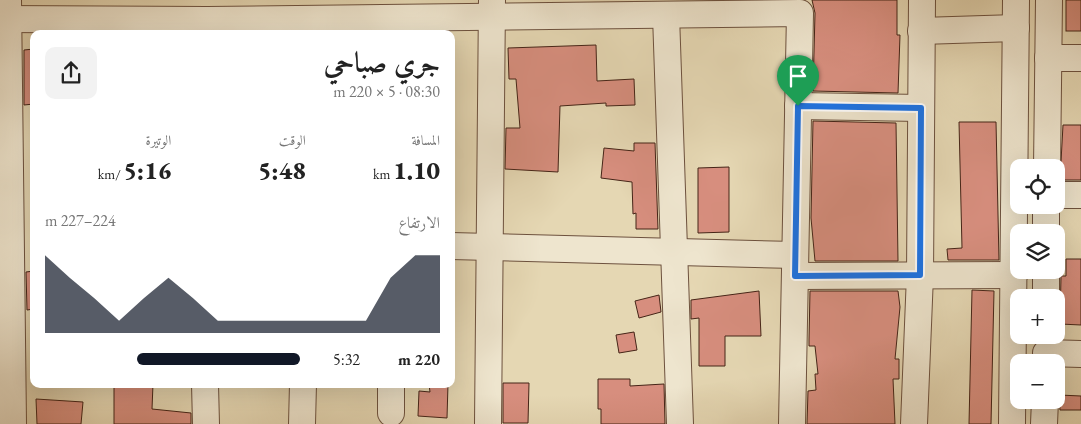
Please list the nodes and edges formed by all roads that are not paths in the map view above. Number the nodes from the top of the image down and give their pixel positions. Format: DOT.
graph roads {
  1 [pos="922,0"];
  2 [pos="1016,0"];
  3 [pos="1049,0"];
  4 [pos="491,8"];
  5 [pos="5,12"];
  6 [pos="666,15"];
  7 [pos="207,18"];
  8 [pos="303,18"];
  9 [pos="391,26"];
  10 [pos="1016,28"];
  11 [pos="921,31"];
  12 [pos="1048,58"];
  13 [pos="1081,58"];
  14 [pos="798,106"];
  15 [pos="921,108"];
  16 [pos="1017,159"];
  17 [pos="1047,159"];
  18 [pos="1065,195"];
  19 [pos="1081,195"];
  20 [pos="455,246"];
  21 [pos="489,246"];
  22 [pos="675,252"];
  23 [pos="795,265"];
  24 [pos="920,275"];
  25 [pos="1010,275"];
  26 [pos="1014,279"];
  27 [pos="1046,350"];
  28 [pos="1081,354"];
  29 [pos="206,388"];
  30 [pos="302,388"];
  31 [pos="391,388"];
  32 [pos="1045,409"];
  33 [pos="391,413"];
  34 [pos="13,424"];
  35 [pos="206,424"];
  36 [pos="302,424"];
  37 [pos="488,424"];
  38 [pos="680,424"];
  39 [pos="792,424"];
  40 [pos="914,424"];
  41 [pos="1012,424"];
  42 [pos="1044,424"];
  1 -- 11 [label="street"];
  2 -- 10 [label="street"];
  3 -- 12 [label="street"];
  4 -- 6 [label="street"];
  4 -- 9 [label="street"];
  4 -- 21 [label="street"];
  5 -- 7 [label="street"];
  5 -- 34 [label="street"];
  6 -- 14 [label="street"];
  6 -- 22 [label="street"];
  7 -- 8 [label="street"];
  8 -- 9 [label="street"];
  10 -- 11 [label="street"];
  10 -- 16 [label="street"];
  11 -- 15 [label="street"];
  12 -- 13 [label="street"];
  12 -- 17 [label="street"];
  14 -- 15 [label="street"];
  14 -- 23 [label="street"];
  15 -- 24 [label="street"];
  18 -- 19 [label="street"];
  20 -- 21 [label="street"];
  21 -- 22 [label="street"];
  21 -- 37 [label="street"];
  22 -- 23 [label="street"];
  22 -- 38 [label="street"];
  23 -- 24 [label="street"];
  23 -- 39 [label="street"];
  24 -- 25 [label="street"];
  24 -- 40 [label="street"];
  26 -- 41 [label="street"];
  27 -- 28 [label="street"];
  29 -- 35 [label="street"];
  30 -- 36 [label="street"];
  31 -- 33 [label="street"];
  32 -- 42 [label="street"];
}
